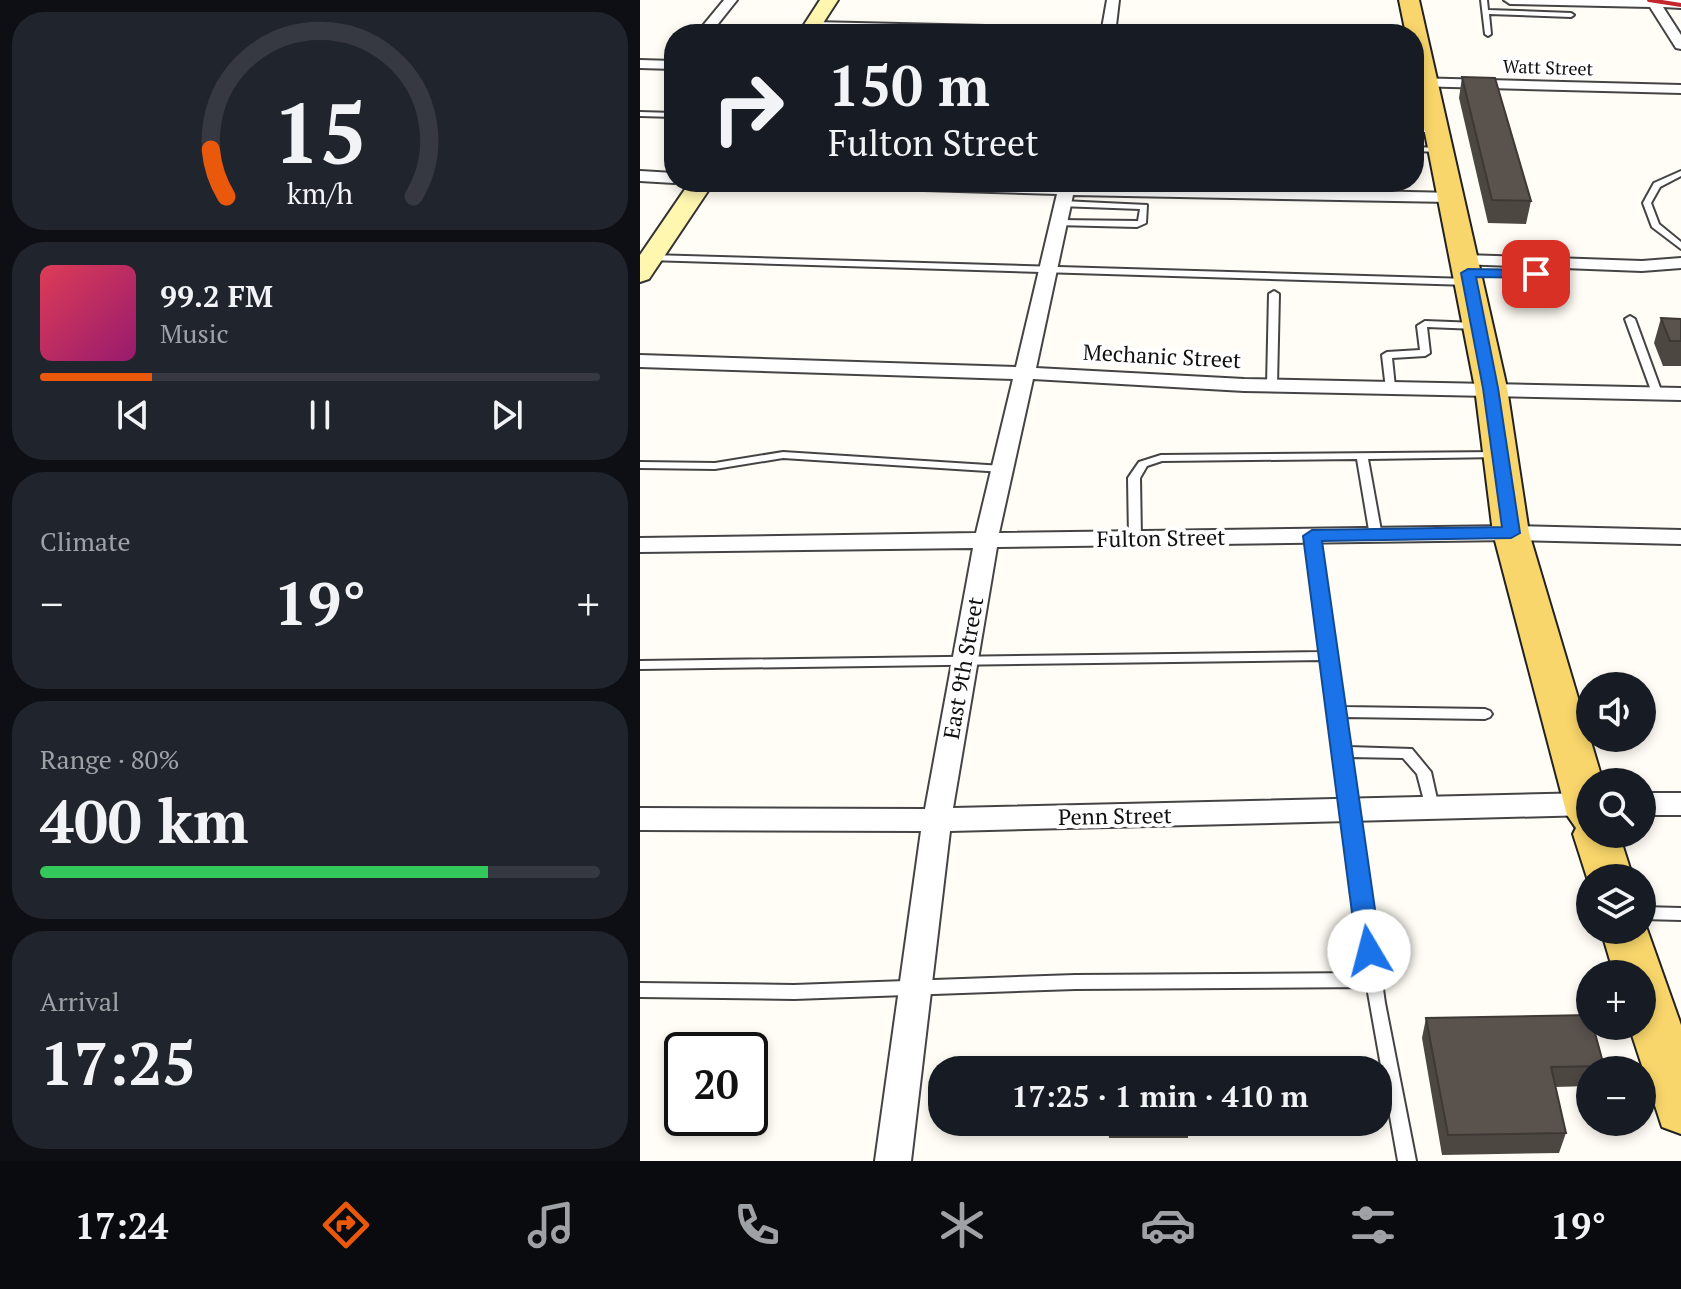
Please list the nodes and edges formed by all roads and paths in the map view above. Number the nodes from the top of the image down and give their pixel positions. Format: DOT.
graph roads {
  1 [pos="731,0"];
  2 [pos="829,0"];
  3 [pos="1113,0"];
  4 [pos="1409,0"];
  5 [pos="1484,0"];
  6 [pos="1510,0"];
  7 [pos="1543,0"];
  8 [pos="1654,2"];
  9 [pos="1681,4"];
  10 [pos="1485,12"];
  11 [pos="1571,15"];
  12 [pos="711,24"];
  13 [pos="813,24"];
  14 [pos="1109,24"];
  15 [pos="1413,24"];
  16 [pos="1488,34"];
  17 [pos="1681,45"];
  18 [pos="640,64"];
  19 [pos="664,65"];
  20 [pos="1681,89"];
  21 [pos="1424,90"];
  22 [pos="640,114"];
  23 [pos="664,115"];
  24 [pos="1426,140"];
  25 [pos="1681,173"];
  26 [pos="640,176"];
  27 [pos="664,177"];
  28 [pos="695,192"];
  29 [pos="963,192"];
  30 [pos="1124,192"];
  31 [pos="1404,192"];
  32 [pos="1450,197"];
  33 [pos="1063,199"];
  34 [pos="1681,246"];
  35 [pos="644,263"];
  36 [pos="1681,263"];
  37 [pos="1048,270"];
  38 [pos="1468,271"];
  39 [pos="1681,278"];
  40 [pos="1274,294"];
  41 [pos="1630,319"];
  42 [pos="1477,326"];
  43 [pos="640,361"];
  44 [pos="1025,373"];
  45 [pos="1272,385"];
  46 [pos="1390,387"];
  47 [pos="1491,388"];
  48 [pos="1657,393"];
  49 [pos="1681,394"];
  50 [pos="1501,455"];
  51 [pos="1362,457"];
  52 [pos="640,465"];
  53 [pos="1003,469"];
  54 [pos="1511,533"];
  55 [pos="1312,536"];
  56 [pos="1376,536"];
  57 [pos="1681,537"];
  58 [pos="1135,538"];
  59 [pos="986,541"];
  60 [pos="640,545"];
  61 [pos="1328,656"];
  62 [pos="964,662"];
  63 [pos="640,665"];
  64 [pos="1336,712"];
  65 [pos="1485,714"];
  66 [pos="1341,752"];
  67 [pos="1578,768"];
  68 [pos="1656,804"];
  69 [pos="1681,804"];
  70 [pos="1432,808"];
  71 [pos="1349,810"];
  72 [pos="1576,813"];
  73 [pos="640,819"];
  74 [pos="937,820"];
  75 [pos="1656,913"];
  76 [pos="1681,914"];
  77 [pos="1373,980"];
  78 [pos="916,988"];
  79 [pos="640,990"];
  80 [pos="1656,1027"];
  81 [pos="1680,1102"];
  82 [pos="893,1161"];
  83 [pos="1407,1161"];
  1 -- 12 [label="street"];
  2 -- 13 [label="main road"];
  3 -- 14 [label="street"];
  4 -- 15 [label="main road"];
  5 -- 10 [label="lane"];
  6 -- 7 [label="street"];
  7 -- 8 [label="street"];
  8 -- 9 [label="street"];
  8 -- 17 [label="street"];
  10 -- 11 [label="lane"];
  10 -- 16 [label="lane"];
  18 -- 19 [label="street"];
  20 -- 21 [label="street, Watt Street"];
  21 -- 24 [label="main road"];
  22 -- 23 [label="lane"];
  24 -- 32 [label="main road"];
  25 -- 34 [label="lane"];
  26 -- 27 [label="street"];
  28 -- 35 [label="main road"];
  29 -- 33 [label="street"];
  30 -- 33 [label="street"];
  31 -- 32 [label="street"];
  32 -- 38 [label="main road"];
  33 -- 33 [label="lane"];
  33 -- 37 [label="street, East 9th Street"];
  35 -- 37 [label="lane"];
  36 -- 38 [label="street"];
  37 -- 38 [label="lane"];
  37 -- 44 [label="street, East 9th Street"];
  38 -- 39 [label="street"];
  38 -- 42 [label="main road"];
  40 -- 45 [label="lane"];
  41 -- 48 [label="lane"];
  42 -- 46 [label="lane"];
  42 -- 47 [label="main road"];
  43 -- 44 [label="street, Mechanic Street"];
  44 -- 45 [label="street, Mechanic Street"];
  44 -- 53 [label="street, East 9th Street"];
  45 -- 46 [label="street, Mechanic Street"];
  46 -- 47 [label="street, Mechanic Street"];
  47 -- 48 [label="street, Mechanic Street"];
  47 -- 50 [label="main road"];
  48 -- 49 [label="street, Mechanic Street"];
  50 -- 51 [label="lane"];
  50 -- 54 [label="main road"];
  51 -- 56 [label="lane"];
  51 -- 58 [label="lane"];
  52 -- 53 [label="lane"];
  53 -- 59 [label="street, East 9th Street"];
  54 -- 56 [label="street, Fulton Street"];
  54 -- 57 [label="street, Fulton Street"];
  54 -- 67 [label="main road"];
  55 -- 56 [label="street, Fulton Street"];
  55 -- 58 [label="street, Fulton Street"];
  55 -- 61 [label="lane"];
  58 -- 59 [label="street, Fulton Street"];
  59 -- 60 [label="street, Fulton Street"];
  59 -- 62 [label="street, East 9th Street"];
  61 -- 62 [label="lane"];
  61 -- 64 [label="lane"];
  62 -- 63 [label="lane"];
  62 -- 74 [label="street, East 9th Street"];
  64 -- 65 [label="lane"];
  64 -- 66 [label="lane"];
  66 -- 70 [label="lane"];
  66 -- 71 [label="lane"];
  68 -- 69 [label="street"];
  70 -- 71 [label="street, Penn Street"];
  70 -- 72 [label="street, Penn Street"];
  71 -- 74 [label="street, Penn Street"];
  71 -- 77 [label="lane"];
  73 -- 74 [label="street, Penn Street"];
  74 -- 78 [label="street, East 9th Street"];
  75 -- 76 [label="lane"];
  77 -- 78 [label="lane"];
  77 -- 83 [label="lane"];
  78 -- 79 [label="lane"];
  78 -- 82 [label="street, East 9th Street"];
  80 -- 81 [label="main road"];
}
